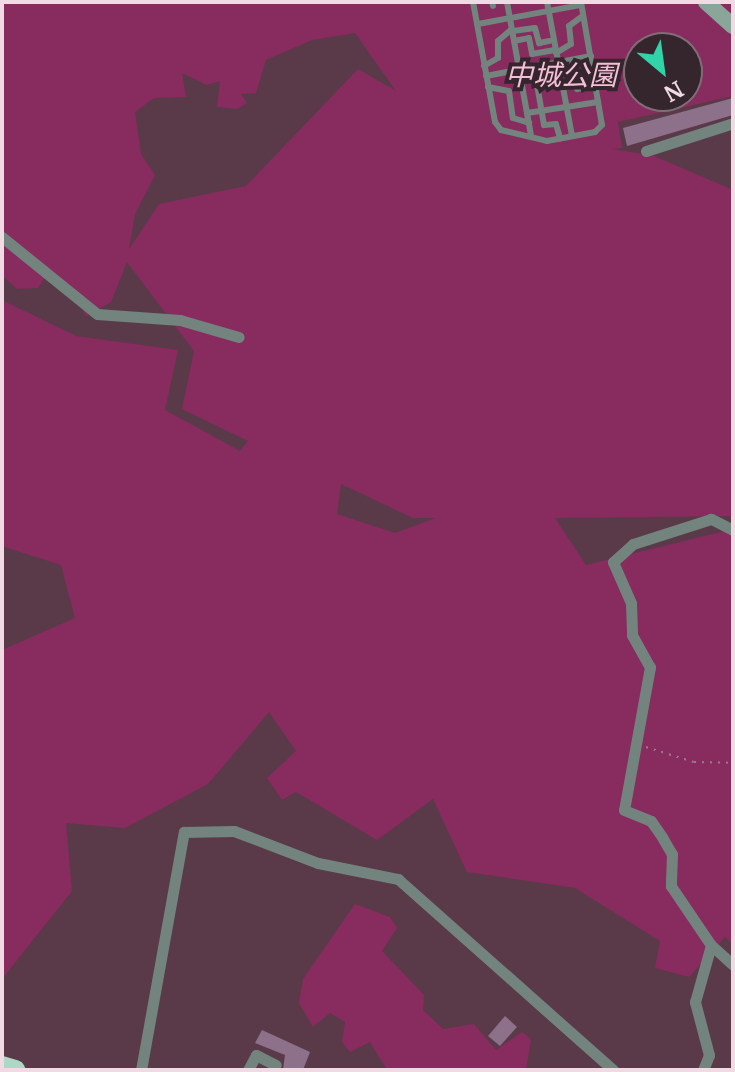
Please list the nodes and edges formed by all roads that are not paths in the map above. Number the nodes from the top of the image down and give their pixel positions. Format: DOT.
graph roads {
  1 [pos="482,2"];
  2 [pos="507,2"];
  3 [pos="547,2"];
  4 [pos="706,2"];
  5 [pos="473,3"];
  6 [pos="581,4"];
  7 [pos="564,5"];
  8 [pos="549,11"];
  9 [pos="583,16"];
  10 [pos="510,18"];
  11 [pos="478,24"];
  12 [pos="733,26"];
  13 [pos="512,30"];
  14 [pos="554,40"];
  15 [pos="514,41"];
  16 [pos="556,51"];
  17 [pos="591,56"];
  18 [pos="572,60"];
  19 [pos="558,63"];
  20 [pos="484,66"];
  21 [pos="534,67"];
  22 [pos="519,70"];
  23 [pos="486,76"];
  24 [pos="596,86"];
  25 [pos="488,87"];
  26 [pos="585,88"];
  27 [pos="577,89"];
  28 [pos="598,102"];
  29 [pos="566,107"];
  30 [pos="541,110"];
  31 [pos="527,113"];
  32 [pos="529,123"];
  33 [pos="733,123"];
  34 [pos="544,125"];
  35 [pos="572,136"];
  36 [pos="531,137"];
  37 [pos="560,138"];
  38 [pos="547,141"];
  39 [pos="646,151"];
  40 [pos="2,237"];
  41 [pos="239,337"];
  42 [pos="733,530"];
  43 [pos="711,945"];
  44 [pos="733,965"];
  45 [pos="276,1065"];
  46 [pos="2,1066"];
  47 [pos="15,1070"];
  48 [pos="141,1070"];
  49 [pos="248,1070"];
  50 [pos="613,1070"];
  51 [pos="703,1070"];
  1 -- 5 [label="lane"];
  2 -- 10 [label="lane"];
  3 -- 8 [label="lane"];
  4 -- 12 [label="main road"];
  5 -- 11 [label="lane"];
  6 -- 7 [label="lane"];
  6 -- 9 [label="lane"];
  7 -- 8 [label="lane"];
  8 -- 10 [label="lane"];
  8 -- 14 [label="lane"];
  9 -- 16 [label="lane"];
  9 -- 17 [label="lane"];
  10 -- 11 [label="lane"];
  10 -- 13 [label="lane"];
  11 -- 20 [label="lane"];
  13 -- 14 [label="lane"];
  13 -- 15 [label="lane"];
  13 -- 20 [label="lane"];
  14 -- 16 [label="lane"];
  15 -- 16 [label="lane"];
  15 -- 22 [label="lane"];
  16 -- 19 [label="lane"];
  17 -- 18 [label="lane"];
  17 -- 24 [label="lane"];
  18 -- 19 [label="lane"];
  18 -- 26 [label="lane"];
  19 -- 21 [label="lane"];
  19 -- 29 [label="lane"];
  20 -- 23 [label="lane"];
  21 -- 22 [label="lane"];
  21 -- 30 [label="lane"];
  22 -- 23 [label="lane"];
  22 -- 31 [label="lane"];
  23 -- 25 [label="lane"];
  24 -- 26 [label="lane"];
  24 -- 28 [label="lane"];
  25 -- 32 [label="lane"];
  25 -- 36 [label="lane"];
  26 -- 27 [label="lane"];
  28 -- 29 [label="lane"];
  28 -- 35 [label="lane"];
  29 -- 30 [label="lane"];
  29 -- 35 [label="lane"];
  30 -- 31 [label="lane"];
  30 -- 34 [label="lane"];
  31 -- 32 [label="lane"];
  32 -- 36 [label="lane"];
  33 -- 39 [label="street"];
  34 -- 37 [label="lane"];
  34 -- 38 [label="lane"];
  35 -- 37 [label="lane"];
  36 -- 38 [label="lane"];
  37 -- 38 [label="lane"];
  40 -- 41 [label="street"];
  42 -- 43 [label="street"];
  43 -- 44 [label="street"];
  43 -- 51 [label="street"];
  45 -- 49 [label="street"];
  46 -- 47 [label="highway"];
  48 -- 50 [label="street"];
}
